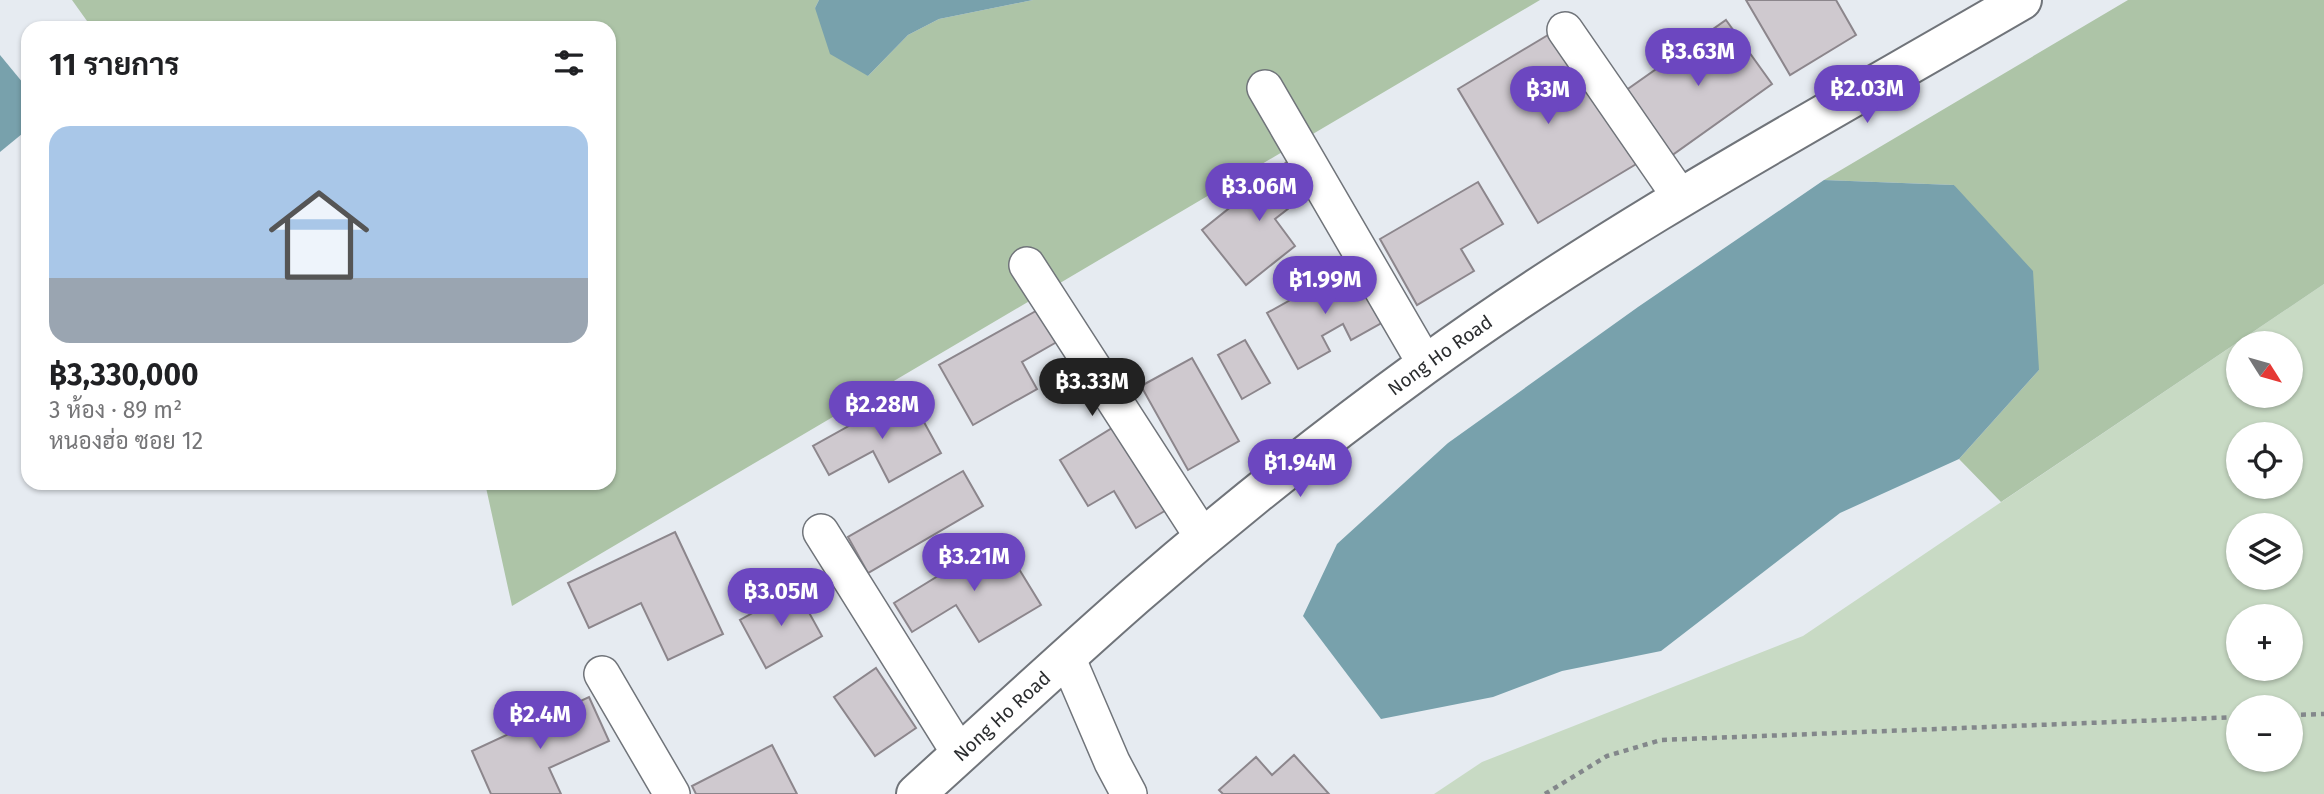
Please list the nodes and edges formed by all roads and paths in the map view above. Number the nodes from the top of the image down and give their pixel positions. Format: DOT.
graph roads {
  1 [pos="2022,0"];
  2 [pos="1565,30"];
  3 [pos="1265,88"];
  4 [pos="1681,198"];
  5 [pos="1027,265"];
  6 [pos="1426,365"];
  7 [pos="821,532"];
  8 [pos="1204,540"];
  9 [pos="1067,657"];
  10 [pos="603,674"];
  11 [pos="2324,714"];
  12 [pos="2303,715"];
  13 [pos="2226,717"];
  14 [pos="960,754"];
  15 [pos="672,794"];
  16 [pos="916,794"];
  17 [pos="1129,794"];
  18 [pos="1545,794"];
  1 -- 4 [label="main road, Nong Ho Road"];
  2 -- 4 [label="street"];
  3 -- 6 [label="street"];
  4 -- 6 [label="main road, Nong Ho Road"];
  5 -- 8 [label="street"];
  6 -- 8 [label="main road, Nong Ho Road"];
  7 -- 14 [label="street"];
  8 -- 9 [label="main road, Nong Ho Road"];
  9 -- 14 [label="main road, Nong Ho Road"];
  9 -- 17 [label="street"];
  10 -- 15 [label="street"];
  11 -- 12 [label="path"];
  13 -- 18 [label="path"];
  14 -- 16 [label="main road, Nong Ho Road"];
}
